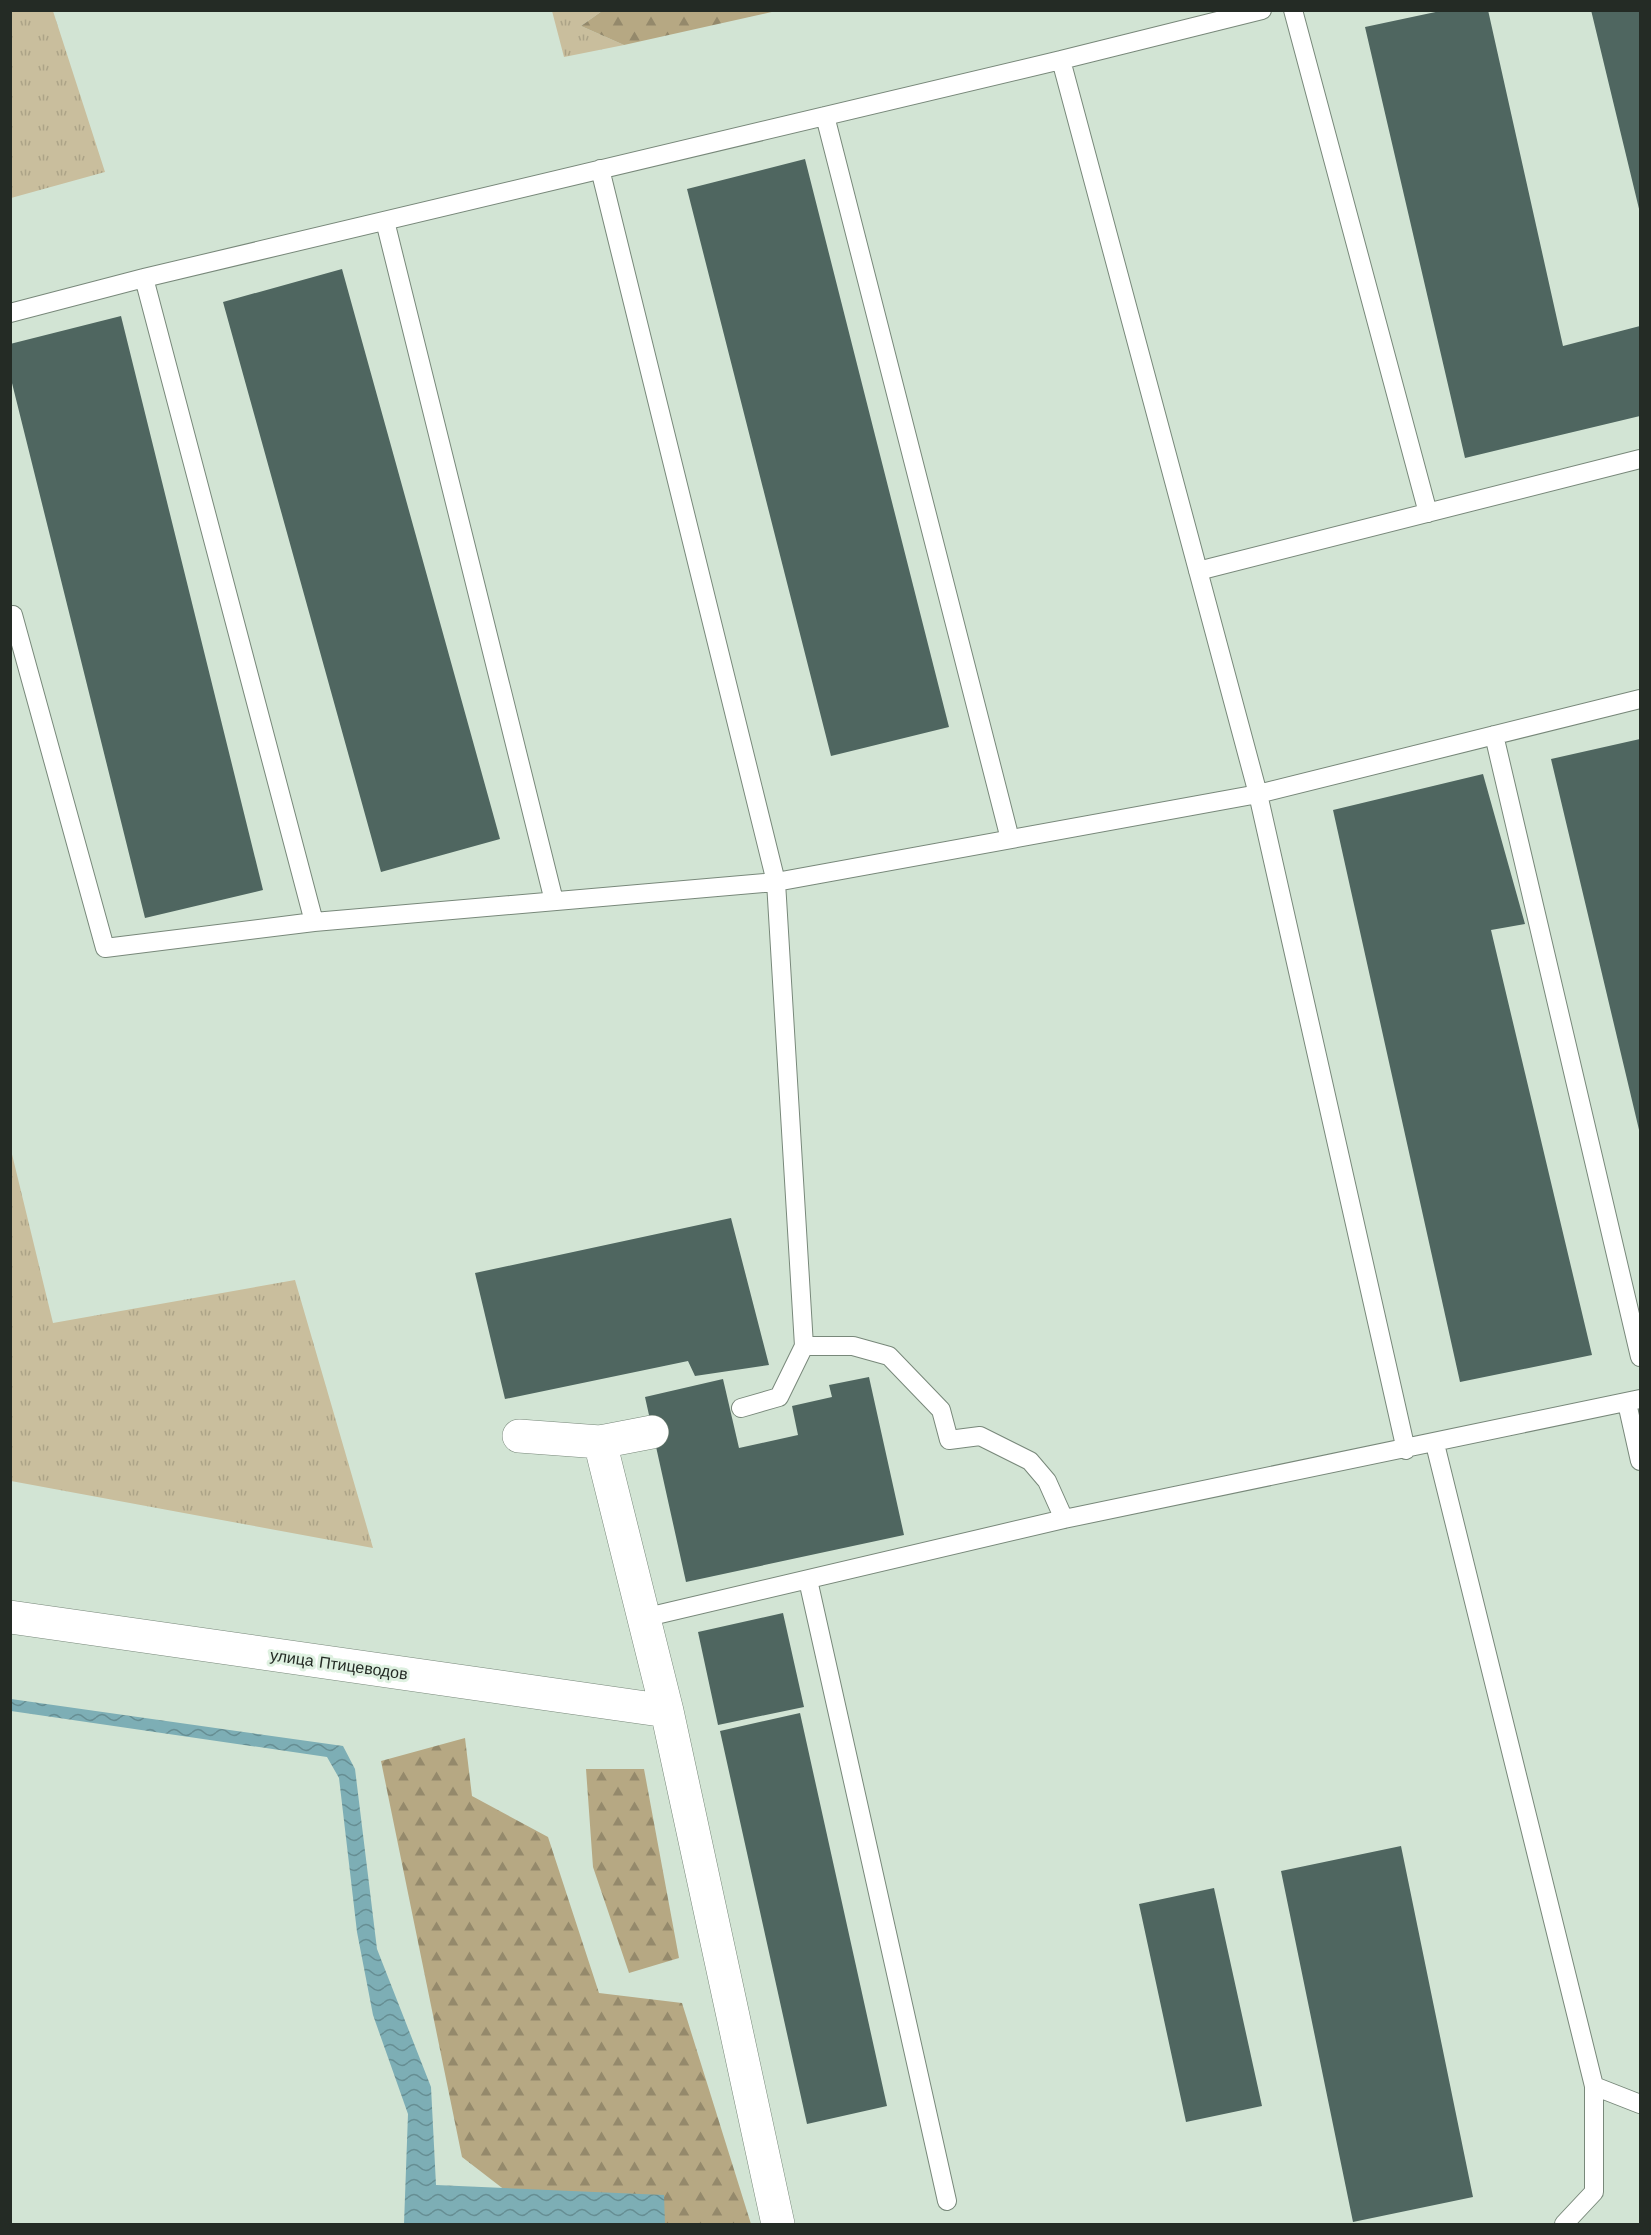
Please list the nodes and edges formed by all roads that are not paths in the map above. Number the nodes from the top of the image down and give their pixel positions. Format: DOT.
graph roads {
  1 [pos="1262,10"];
  2 [pos="1293,10"];
  3 [pos="1061,60"];
  4 [pos="825,116"];
  5 [pos="600,170"];
  6 [pos="385,221"];
  7 [pos="144,278"];
  8 [pos="10,313"];
  9 [pos="1641,459"];
  10 [pos="1428,513"];
  11 [pos="1198,571"];
  12 [pos="13,615"];
  13 [pos="1641,699"];
  14 [pos="1494,735"];
  15 [pos="1258,794"];
  16 [pos="1010,839"];
  17 [pos="776,882"];
  18 [pos="554,901"];
  19 [pos="314,922"];
  20 [pos="804,1346"];
  21 [pos="1641,1356"];
  22 [pos="1634,1401"];
  23 [pos="741,1408"];
  24 [pos="652,1432"];
  25 [pos="519,1436"];
  26 [pos="600,1442"];
  27 [pos="1435,1444"];
  28 [pos="1406,1450"];
  29 [pos="1641,1461"];
  30 [pos="1064,1519"];
  31 [pos="808,1580"];
  32 [pos="10,1617"];
  33 [pos="644,1618"];
  34 [pos="667,1711"];
  35 [pos="1593,2086"];
  36 [pos="1641,2104"];
  37 [pos="946,2201"];
  38 [pos="778,2224"];
  39 [pos="1564,2224"];
  1 -- 3 [label="lane"];
  2 -- 10 [label="lane"];
  3 -- 4 [label="lane"];
  3 -- 11 [label="lane"];
  4 -- 5 [label="lane"];
  4 -- 16 [label="lane"];
  5 -- 6 [label="lane"];
  5 -- 17 [label="lane"];
  6 -- 7 [label="lane"];
  6 -- 18 [label="lane"];
  7 -- 8 [label="lane"];
  7 -- 19 [label="lane"];
  9 -- 10 [label="lane"];
  10 -- 11 [label="lane"];
  11 -- 15 [label="lane"];
  12 -- 19 [label="lane"];
  13 -- 14 [label="lane"];
  14 -- 15 [label="lane"];
  14 -- 21 [label="lane"];
  15 -- 16 [label="lane"];
  15 -- 28 [label="lane"];
  16 -- 17 [label="lane"];
  17 -- 18 [label="lane"];
  17 -- 20 [label="lane"];
  18 -- 19 [label="lane"];
  20 -- 23 [label="lane"];
  20 -- 30 [label="lane"];
  22 -- 27 [label="lane"];
  22 -- 29 [label="lane"];
  24 -- 26 [label="street"];
  25 -- 26 [label="street"];
  26 -- 33 [label="street"];
  27 -- 28 [label="lane"];
  27 -- 35 [label="lane"];
  28 -- 30 [label="lane"];
  30 -- 31 [label="lane"];
  31 -- 33 [label="lane"];
  31 -- 37 [label="lane"];
  32 -- 34 [label="street, улица Птицеводов"];
  33 -- 34 [label="street"];
  34 -- 38 [label="street"];
  35 -- 36 [label="lane"];
  35 -- 39 [label="lane"];
}
